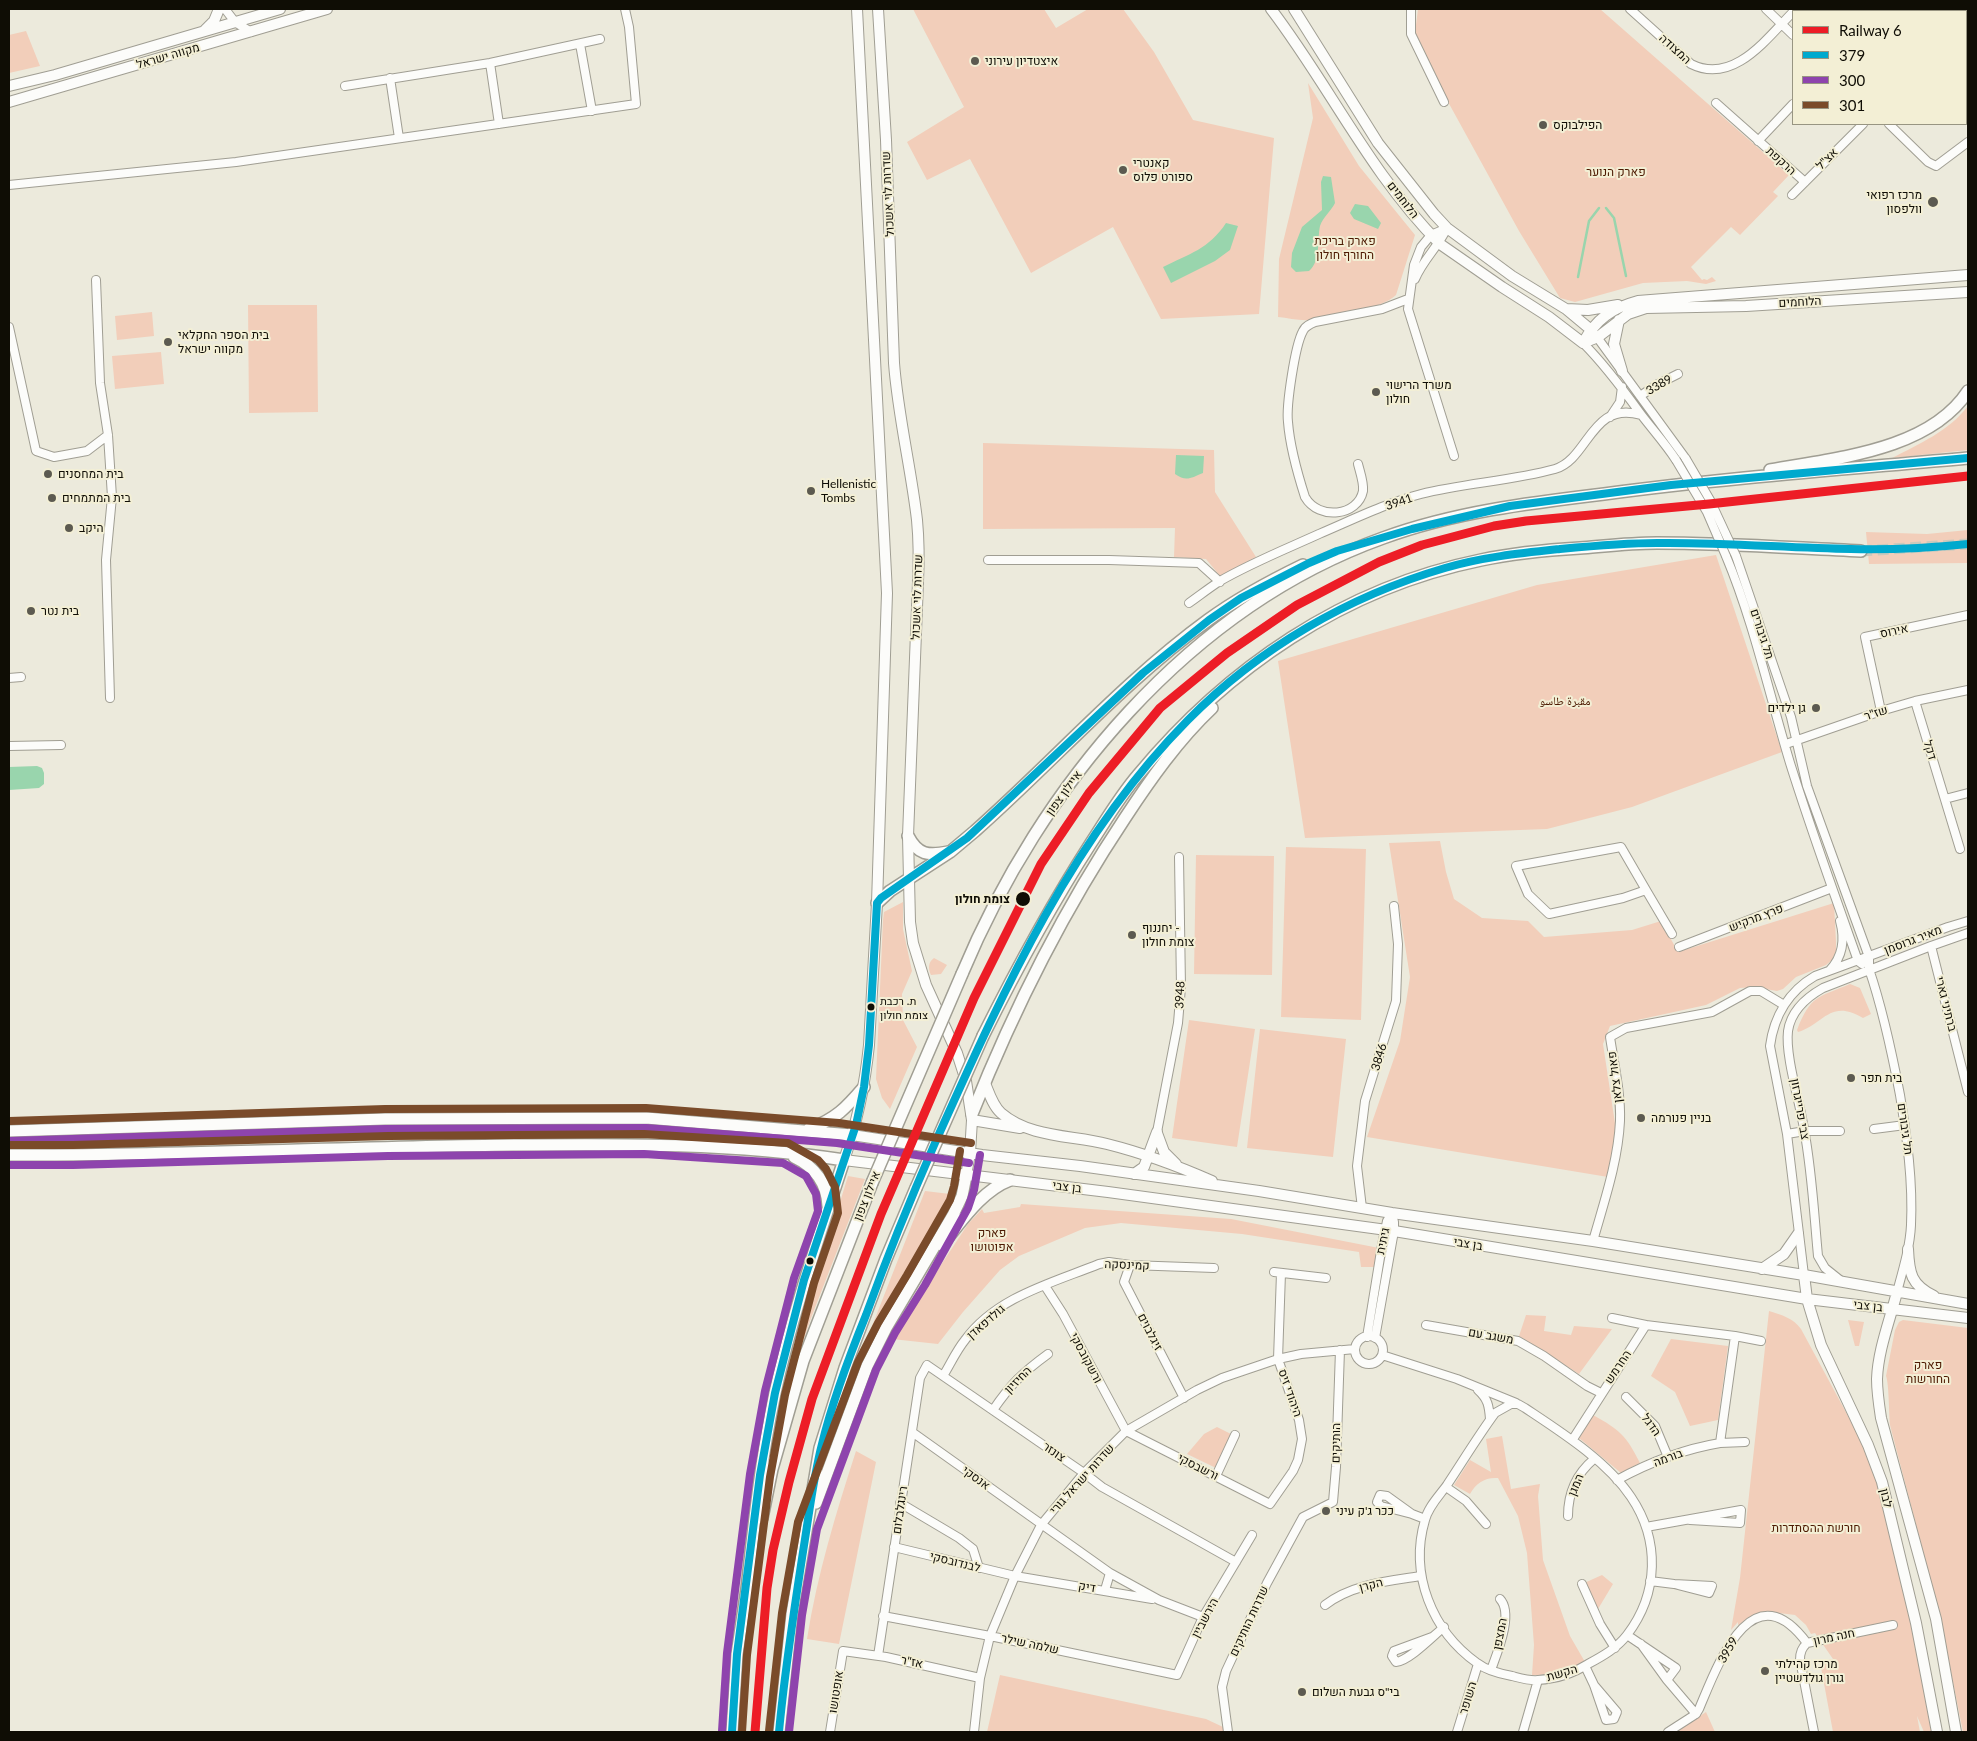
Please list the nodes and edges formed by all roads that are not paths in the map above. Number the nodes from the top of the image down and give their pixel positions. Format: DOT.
graph roads {
  1 [pos="219,9"];
  2 [pos="226,9"];
  3 [pos="280,9"];
  4 [pos="327,9"];
  5 [pos="625,9"];
  6 [pos="857,9"];
  7 [pos="878,9"];
  8 [pos="1271,9"];
  9 [pos="1411,9"];
  10 [pos="1630,9"];
  11 [pos="1766,9"];
  12 [pos="1295,10"];
  13 [pos="1792,13"];
  14 [pos="235,22"];
  15 [pos="1781,23"];
  16 [pos="202,32"];
  17 [pos="251,32"];
  18 [pos="1792,34"];
  19 [pos="600,39"];
  20 [pos="580,44"];
  21 [pos="490,63"];
  22 [pos="390,78"];
  23 [pos="9,86"];
  24 [pos="345,86"];
  25 [pos="9,102"];
  26 [pos="1444,102"];
  27 [pos="1716,103"];
  28 [pos="1792,105"];
  29 [pos="592,110"];
  30 [pos="499,124"];
  31 [pos="1862,125"];
  32 [pos="1890,125"];
  33 [pos="399,138"];
  34 [pos="1758,141"];
  35 [pos="1968,142"];
  36 [pos="1805,182"];
  37 [pos="9,184"];
  38 [pos="1792,195"];
  39 [pos="1447,228"];
  40 [pos="1431,235"];
  41 [pos="1440,244"];
  42 [pos="1968,275"];
  43 [pos="96,280"];
  44 [pos="1411,287"];
  45 [pos="1968,292"];
  46 [pos="1408,299"];
  47 [pos="1638,300"];
  48 [pos="1566,309"];
  49 [pos="1619,320"];
  50 [pos="9,327"];
  51 [pos="1590,329"];
  52 [pos="1598,337"];
  53 [pos="1583,344"];
  54 [pos="1622,370"];
  55 [pos="1678,374"];
  56 [pos="1622,387"];
  57 [pos="1968,391"];
  58 [pos="1640,396"];
  59 [pos="1642,415"];
  60 [pos="1609,418"];
  61 [pos="108,436"];
  62 [pos="1454,456"];
  63 [pos="1968,458"];
  64 [pos="1358,464"];
  65 [pos="1692,484"];
  66 [pos="1385,537"];
  67 [pos="1861,551"];
  68 [pos="988,560"];
  69 [pos="1220,582"];
  70 [pos="1189,603"];
  71 [pos="1968,615"];
  72 [pos="1306,627"];
  73 [pos="9,678"];
  74 [pos="21,678"];
  75 [pos="1968,690"];
  76 [pos="110,698"];
  77 [pos="1915,702"];
  78 [pos="1881,711"];
  79 [pos="1797,741"];
  80 [pos="1786,744"];
  81 [pos="61,745"];
  82 [pos="9,746"];
  83 [pos="1968,794"];
  84 [pos="1945,799"];
  85 [pos="908,836"];
  86 [pos="1960,849"];
  87 [pos="950,852"];
  88 [pos="1179,857"];
  89 [pos="908,880"];
  90 [pos="1832,888"];
  91 [pos="1646,890"];
  92 [pos="1835,897"];
  93 [pos="877,903"];
  94 [pos="1394,906"];
  95 [pos="1968,921"];
  96 [pos="1968,933"];
  97 [pos="1672,934"];
  98 [pos="1931,946"];
  99 [pos="1679,947"];
  100 [pos="1869,957"];
  101 [pos="1858,961"];
  102 [pos="1869,969"];
  103 [pos="1829,971"];
  104 [pos="1784,1005"];
  105 [pos="985,1083"];
  106 [pos="864,1087"];
  107 [pos="1968,1092"];
  108 [pos="972,1117"];
  109 [pos="1905,1125"];
  110 [pos="1028,1129"];
  111 [pos="1874,1129"];
  112 [pos="804,1130"];
  113 [pos="9,1131"];
  114 [pos="1805,1131"];
  115 [pos="1840,1131"];
  116 [pos="1157,1132"];
  117 [pos="1787,1134"];
  118 [pos="852,1135"];
  119 [pos="786,1152"];
  120 [pos="970,1153"];
  121 [pos="9,1155"];
  122 [pos="1149,1157"];
  123 [pos="844,1160"];
  124 [pos="1178,1166"];
  125 [pos="1134,1174"];
  126 [pos="966,1176"];
  127 [pos="1010,1180"];
  128 [pos="1224,1186"];
  129 [pos="1362,1208"];
  130 [pos="828,1212"];
  131 [pos="1392,1213"];
  132 [pos="1390,1231"];
  133 [pos="1798,1234"];
  134 [pos="1593,1241"];
  135 [pos="1908,1249"];
  136 [pos="1130,1265"];
  137 [pos="1214,1268"];
  138 [pos="1762,1269"];
  139 [pos="1804,1275"];
  140 [pos="1326,1278"];
  141 [pos="916,1280"];
  142 [pos="1844,1282"];
  143 [pos="1045,1286"];
  144 [pos="1898,1292"];
  145 [pos="1807,1299"];
  146 [pos="1944,1301"];
  147 [pos="1968,1304"];
  148 [pos="1893,1309"];
  149 [pos="1612,1318"];
  150 [pos="1968,1318"];
  151 [pos="1426,1325"];
  152 [pos="1646,1325"];
  153 [pos="1735,1336"];
  154 [pos="1371,1337"];
  155 [pos="1762,1341"];
  156 [pos="1355,1349"];
  157 [pos="1340,1350"];
  158 [pos="1048,1354"];
  159 [pos="1382,1355"];
  160 [pos="1278,1359"];
  161 [pos="928,1366"];
  162 [pos="943,1376"];
  163 [pos="1470,1385"];
  164 [pos="1601,1393"];
  165 [pos="1626,1397"];
  166 [pos="1184,1398"];
  167 [pos="1518,1404"];
  168 [pos="993,1410"];
  169 [pos="1490,1419"];
  170 [pos="912,1432"];
  171 [pos="1126,1432"];
  172 [pos="1235,1435"];
  173 [pos="1573,1439"];
  174 [pos="1745,1442"];
  175 [pos="1720,1443"];
  176 [pos="1668,1457"];
  177 [pos="1594,1459"];
  178 [pos="1084,1473"];
  179 [pos="1216,1476"];
  180 [pos="1617,1480"];
  181 [pos="1446,1487"];
  182 [pos="900,1504"];
  183 [pos="1270,1504"];
  184 [pos="1412,1514"];
  185 [pos="1568,1516"];
  186 [pos="1303,1517"];
  187 [pos="1425,1520"];
  188 [pos="1690,1520"];
  189 [pos="1486,1524"];
  190 [pos="1041,1525"];
  191 [pos="807,1526"];
  192 [pos="1646,1527"];
  193 [pos="1252,1535"];
  194 [pos="894,1547"];
  195 [pos="1236,1562"];
  196 [pos="979,1568"];
  197 [pos="1110,1572"];
  198 [pos="1015,1576"];
  199 [pos="1421,1576"];
  200 [pos="1650,1581"];
  201 [pos="1582,1584"];
  202 [pos="1674,1584"];
  203 [pos="747,1589"];
  204 [pos="1105,1590"];
  205 [pos="1500,1599"];
  206 [pos="1159,1600"];
  207 [pos="1325,1605"];
  208 [pos="883,1616"];
  209 [pos="1203,1617"];
  210 [pos="1893,1625"];
  211 [pos="1444,1627"];
  212 [pos="1628,1634"];
  213 [pos="990,1636"];
  214 [pos="1432,1637"];
  215 [pos="1808,1643"];
  216 [pos="1641,1644"];
  217 [pos="1615,1648"];
  218 [pos="843,1651"];
  219 [pos="878,1656"];
  220 [pos="1478,1664"];
  221 [pos="1585,1666"];
  222 [pos="1491,1670"];
  223 [pos="1177,1675"];
  224 [pos="980,1678"];
  225 [pos="1538,1680"];
  226 [pos="1667,1680"];
  227 [pos="1594,1685"];
  228 [pos="1696,1714"];
  229 [pos="732,1732"];
  230 [pos="779,1732"];
  231 [pos="830,1732"];
  232 [pos="974,1732"];
  233 [pos="1228,1732"];
  234 [pos="1457,1732"];
  235 [pos="1523,1732"];
  236 [pos="1668,1732"];
  237 [pos="1814,1732"];
  238 [pos="1937,1732"];
  239 [pos="1956,1732"];
  1 -- 16 [label="main road"];
  2 -- 14 [label="street"];
  3 -- 14 [label="main road, מקווה ישראל"];
  4 -- 17 [label="main road, מקווה ישראל"];
  5 -- 29 [label="street"];
  6 -- 93 [label="main road, שדרות לוי אשכול"];
  7 -- 85 [label="main road, שדרות לוי אשכול"];
  8 -- 40 [label="main road, הלוחמים"];
  9 -- 26 [label="street"];
  10 -- 15 [label="street, המצודה"];
  11 -- 15 [label="street"];
  12 -- 39 [label="main road, הלוחמים"];
  13 -- 15 [label="street, המצודה"];
  14 -- 16 [label="main road, מקווה ישראל"];
  14 -- 17 [label="street"];
  15 -- 18 [label="street"];
  16 -- 23 [label="main road, מקווה ישראל"];
  17 -- 25 [label="main road, מקווה ישראל"];
  19 -- 20 [label="street"];
  20 -- 21 [label="street"];
  20 -- 29 [label="street"];
  21 -- 22 [label="street"];
  21 -- 30 [label="street"];
  22 -- 24 [label="street"];
  22 -- 33 [label="street"];
  27 -- 34 [label="street, הרקפת"];
  28 -- 34 [label="street, הרקפת"];
  29 -- 30 [label="street"];
  30 -- 33 [label="street"];
  31 -- 36 [label="street, אצ\"ל"];
  32 -- 35 [label="street"];
  33 -- 37 [label="street"];
  34 -- 36 [label="street, הרקפת"];
  36 -- 38 [label="street, אצ\"ל"];
  39 -- 40 [label="street"];
  39 -- 41 [label="street"];
  39 -- 48 [label="main road, הלוחמים"];
  40 -- 41 [label="main road, הלוחמים"];
  40 -- 44 [label="street"];
  41 -- 44 [label="street"];
  41 -- 53 [label="main road, הלוחמים"];
  42 -- 47 [label="main road, הלוחמים"];
  43 -- 61 [label="street"];
  44 -- 46 [label="street"];
  45 -- 49 [label="main road, הלוחמים"];
  46 -- 62 [label="street"];
  46 -- 64 [label="street"];
  47 -- 48 [label="main road"];
  47 -- 51 [label="main road, הלוחמים"];
  48 -- 51 [label="main road, הלוחמים"];
  49 -- 52 [label="main road, הלוחמים"];
  49 -- 54 [label="main road"];
  50 -- 61 [label="street"];
  51 -- 52 [label="street, תל גיבורים"];
  51 -- 53 [label="main road, הלוחמים"];
  52 -- 53 [label="main road, הלוחמים"];
  52 -- 54 [label="street, תל גיבורים"];
  53 -- 56 [label="street, תל גיבורים"];
  54 -- 58 [label="street, תל גיבורים"];
  55 -- 58 [label="street, 3389"];
  56 -- 59 [label="street, תל גיבורים"];
  56 -- 60 [label="street, 3941"];
  57 -- 65 [label="highway"];
  58 -- 79 [label="street, תל גיבורים, bridge"];
  59 -- 60 [label="street, 3941"];
  59 -- 80 [label="street, תל גיבורים, bridge"];
  60 -- 69 [label="street, 3941"];
  61 -- 76 [label="street"];
  63 -- 65 [label="highway, איילון צפון"];
  65 -- 66 [label="highway, איילון צפון"];
  66 -- 87 [label="highway"];
  66 -- 203 [label="highway, איילון צפון, bridge"];
  67 -- 72 [label="highway"];
  68 -- 69 [label="street"];
  69 -- 70 [label="street, 3941"];
  71 -- 78 [label="street, אירוס"];
  72 -- 105 [label="highway"];
  72 -- 191 [label="highway, bridge"];
  73 -- 74 [label="street"];
  75 -- 77 [label="street, שז\"ר"];
  77 -- 78 [label="street, שז\"ר"];
  77 -- 84 [label="street, דקל"];
  78 -- 79 [label="street, שז\"ר"];
  79 -- 80 [label="street, שז\"ר"];
  79 -- 100 [label="street, תל גיבורים"];
  80 -- 90 [label="street, תל גיבורים"];
  81 -- 82 [label="street"];
  83 -- 84 [label="street"];
  84 -- 86 [label="street, דקל"];
  85 -- 87 [label="highway"];
  85 -- 89 [label="main road, שדרות לוי אשכול"];
  87 -- 89 [label="highway"];
  88 -- 116 [label="street, 3948"];
  89 -- 93 [label="highway"];
  89 -- 108 [label="main road, שדרות לוי אשכול"];
  90 -- 92 [label="street, תל גיבורים"];
  90 -- 99 [label="street, פרץ מרקיש"];
  91 -- 91 [label="street"];
  91 -- 97 [label="street"];
  92 -- 101 [label="street, תל גיבורים"];
  92 -- 103 [label="street"];
  93 -- 106 [label="main road, שדרות לוי אשכול"];
  94 -- 129 [label="street, 3846"];
  95 -- 100 [label="street, מאיר גרוסמן"];
  96 -- 98 [label="street, מאיר גרוסמן"];
  98 -- 102 [label="street, מאיר גרוסמן"];
  98 -- 107 [label="street, ברתיני גארי"];
  100 -- 101 [label="street, מאיר גרוסמן"];
  100 -- 102 [label="street, תל גיבורים"];
  101 -- 102 [label="street"];
  101 -- 103 [label="street, צבי פרייגרזון"];
  102 -- 109 [label="street, תל גיבורים"];
  102 -- 114 [label="street, צבי פרייגרזון"];
  103 -- 104 [label="street, צבי פרייגרזון"];
  104 -- 117 [label="street, צבי פרייגרזון"];
  104 -- 134 [label="street, פאול צלאן"];
  105 -- 108 [label="highway"];
  105 -- 110 [label="main road"];
  106 -- 112 [label="highway"];
  106 -- 118 [label="main road, שדרות לוי אשכול"];
  108 -- 110 [label="main road"];
  108 -- 120 [label="main road, שדרות לוי אשכול"];
  109 -- 111 [label="street"];
  109 -- 135 [label="street, תל גיבורים"];
  110 -- 122 [label="main road"];
  112 -- 113 [label="highway"];
  112 -- 118 [label="highway"];
  114 -- 115 [label="street"];
  114 -- 117 [label="street"];
  114 -- 142 [label="street, צבי פרייגרזון"];
  116 -- 122 [label="main road"];
  116 -- 124 [label="main road"];
  117 -- 133 [label="street, צבי פרייגרזון"];
  118 -- 120 [label="main road, בן צבי"];
  118 -- 123 [label="main road, שדרות לוי אשכול"];
  119 -- 121 [label="highway"];
  119 -- 123 [label="highway"];
  119 -- 130 [label="highway"];
  120 -- 125 [label="main road, בן צבי"];
  120 -- 126 [label="main road, שדרות לוי אשכול"];
  122 -- 124 [label="main road"];
  122 -- 125 [label="main road"];
  123 -- 126 [label="main road, בן צבי"];
  123 -- 130 [label="highway"];
  124 -- 128 [label="main road"];
  125 -- 128 [label="main road, בן צבי"];
  126 -- 127 [label="main road, בן צבי"];
  126 -- 141 [label="highway"];
  127 -- 132 [label="main road, בן צבי"];
  127 -- 141 [label="highway"];
  128 -- 129 [label="main road, בן צבי"];
  129 -- 131 [label="main road, בן צבי"];
  130 -- 203 [label="highway"];
  131 -- 132 [label="street, גיתית"];
  131 -- 134 [label="main road, בן צבי"];
  132 -- 145 [label="main road, בן צבי"];
  132 -- 154 [label="street, גיתית"];
  133 -- 138 [label="main road"];
  133 -- 139 [label="street, צבי פרייגרזון"];
  134 -- 138 [label="main road, בן צבי"];
  135 -- 144 [label="street, תל גיבורים"];
  135 -- 146 [label="main road"];
  136 -- 137 [label="street, קמינסקה"];
  136 -- 143 [label="street, קמינסקה"];
  136 -- 166 [label="street, זיגלבוים"];
  138 -- 139 [label="main road, בן צבי"];
  139 -- 142 [label="main road, בן צבי"];
  139 -- 145 [label="main road, לבון"];
  140 -- 160 [label="street, היהודי זיס"];
  141 -- 191 [label="highway"];
  142 -- 144 [label="main road, בן צבי"];
  143 -- 162 [label="street, גולדפאדן"];
  143 -- 171 [label="street, ורשקובסקי"];
  144 -- 146 [label="main road, בן צבי"];
  144 -- 148 [label="main road, לבון"];
  145 -- 148 [label="main road, בן צבי"];
  145 -- 238 [label="main road, לבון"];
  146 -- 147 [label="main road, בן צבי"];
  148 -- 150 [label="main road, בן צבי"];
  148 -- 239 [label="main road, לבון"];
  149 -- 152 [label="street"];
  151 -- 164 [label="street, משגב עם"];
  152 -- 153 [label="street"];
  152 -- 164 [label="street, החרמש"];
  153 -- 155 [label="street"];
  153 -- 175 [label="street"];
  154 -- 156 [label="street"];
  154 -- 159 [label="street"];
  156 -- 157 [label="street, שדרות ישראל גורי"];
  156 -- 159 [label="street"];
  157 -- 160 [label="street, שדרות ישראל גורי"];
  157 -- 186 [label="street, הותיקים"];
  158 -- 168 [label="street, החיזיון"];
  159 -- 163 [label="street, הקשת"];
  160 -- 166 [label="street, שדרות ישראל גורי"];
  160 -- 183 [label="street, היהודי זיס"];
  161 -- 162 [label="street, צונזר"];
  161 -- 170 [label="street, רינגלבלום"];
  162 -- 168 [label="street, צונזר"];
  163 -- 167 [label="street, הקשת"];
  163 -- 169 [label="street, הקשת"];
  164 -- 173 [label="street, החרמש"];
  165 -- 176 [label="street, הדגל"];
  166 -- 171 [label="street, שדרות ישראל גורי"];
  167 -- 169 [label="street, הקשת"];
  167 -- 173 [label="street, הקשת"];
  168 -- 178 [label="street, צונזר"];
  169 -- 181 [label="street, הקשת"];
  170 -- 182 [label="street, רינגלבלום"];
  170 -- 190 [label="street, אנסקי"];
  171 -- 178 [label="street, שדרות ישראל גורי"];
  171 -- 179 [label="street, ורשבסקי"];
  172 -- 179 [label="street"];
  173 -- 177 [label="street, הקשת"];
  174 -- 175 [label="street, בורמה"];
  175 -- 176 [label="street, בורמה"];
  176 -- 180 [label="street, בורמה"];
  177 -- 180 [label="street, הקשת"];
  177 -- 185 [label="street, המגן"];
  178 -- 190 [label="street, שדרות ישראל גורי"];
  178 -- 195 [label="street, צונזר"];
  179 -- 183 [label="street, ורשבסקי"];
  180 -- 192 [label="street, הקשת"];
  181 -- 187 [label="street, הקשת"];
  181 -- 189 [label="street"];
  182 -- 194 [label="street, רינגלבלום"];
  182 -- 196 [label="street"];
  184 -- 187 [label="street"];
  186 -- 233 [label="street, שדרות הותיקים"];
  187 -- 199 [label="street, הקשת"];
  188 -- 188 [label="street"];
  188 -- 192 [label="street"];
  190 -- 197 [label="street, דיק"];
  190 -- 198 [label="street, שדרות ישראל גורי"];
  191 -- 230 [label="highway"];
  192 -- 200 [label="street, הקשת"];
  193 -- 195 [label="street"];
  194 -- 196 [label="street, לבנדובסקי"];
  194 -- 208 [label="street, רינגלבלום"];
  195 -- 209 [label="street, הירשביין"];
  196 -- 198 [label="street, לבנדובסקי"];
  197 -- 204 [label="street"];
  197 -- 206 [label="street, דיק"];
  198 -- 204 [label="street, דיק"];
  198 -- 213 [label="street, שדרות ישראל גורי"];
  199 -- 207 [label="street, הקרן"];
  199 -- 211 [label="street, הקשת"];
  200 -- 202 [label="street"];
  200 -- 212 [label="street, הקשת"];
  201 -- 217 [label="street"];
  203 -- 229 [label="highway, איילון צפון"];
  204 -- 206 [label="street, דיק"];
  205 -- 222 [label="street, המצפן"];
  206 -- 209 [label="street, דיק"];
  208 -- 213 [label="street, שלמה שילר"];
  208 -- 219 [label="street, רינגלבלום"];
  209 -- 223 [label="street, הירשביין"];
  210 -- 215 [label="street, חנה מרון"];
  211 -- 214 [label="street"];
  211 -- 220 [label="street, הקשת"];
  212 -- 216 [label="street"];
  212 -- 217 [label="street, הקשת"];
  213 -- 223 [label="street, שלמה שילר"];
  213 -- 224 [label="street, שדרות ישראל גורי"];
  214 -- 214 [label="street"];
  215 -- 228 [label="street, 3959"];
  215 -- 237 [label="street, חנה מרון"];
  216 -- 226 [label="street"];
  216 -- 226 [label="street"];
  217 -- 221 [label="street, הקשת"];
  218 -- 219 [label="street, אז\"ר"];
  218 -- 231 [label="street, אופטושו"];
  219 -- 224 [label="street, אז\"ר"];
  220 -- 222 [label="street, הקשת"];
  220 -- 234 [label="street, השופר"];
  221 -- 225 [label="street, הקשת"];
  221 -- 227 [label="street"];
  222 -- 225 [label="street, הקשת"];
  224 -- 232 [label="street, שדרות ישראל גורי"];
  225 -- 235 [label="street"];
  226 -- 228 [label="street"];
  228 -- 236 [label="street"];
}
